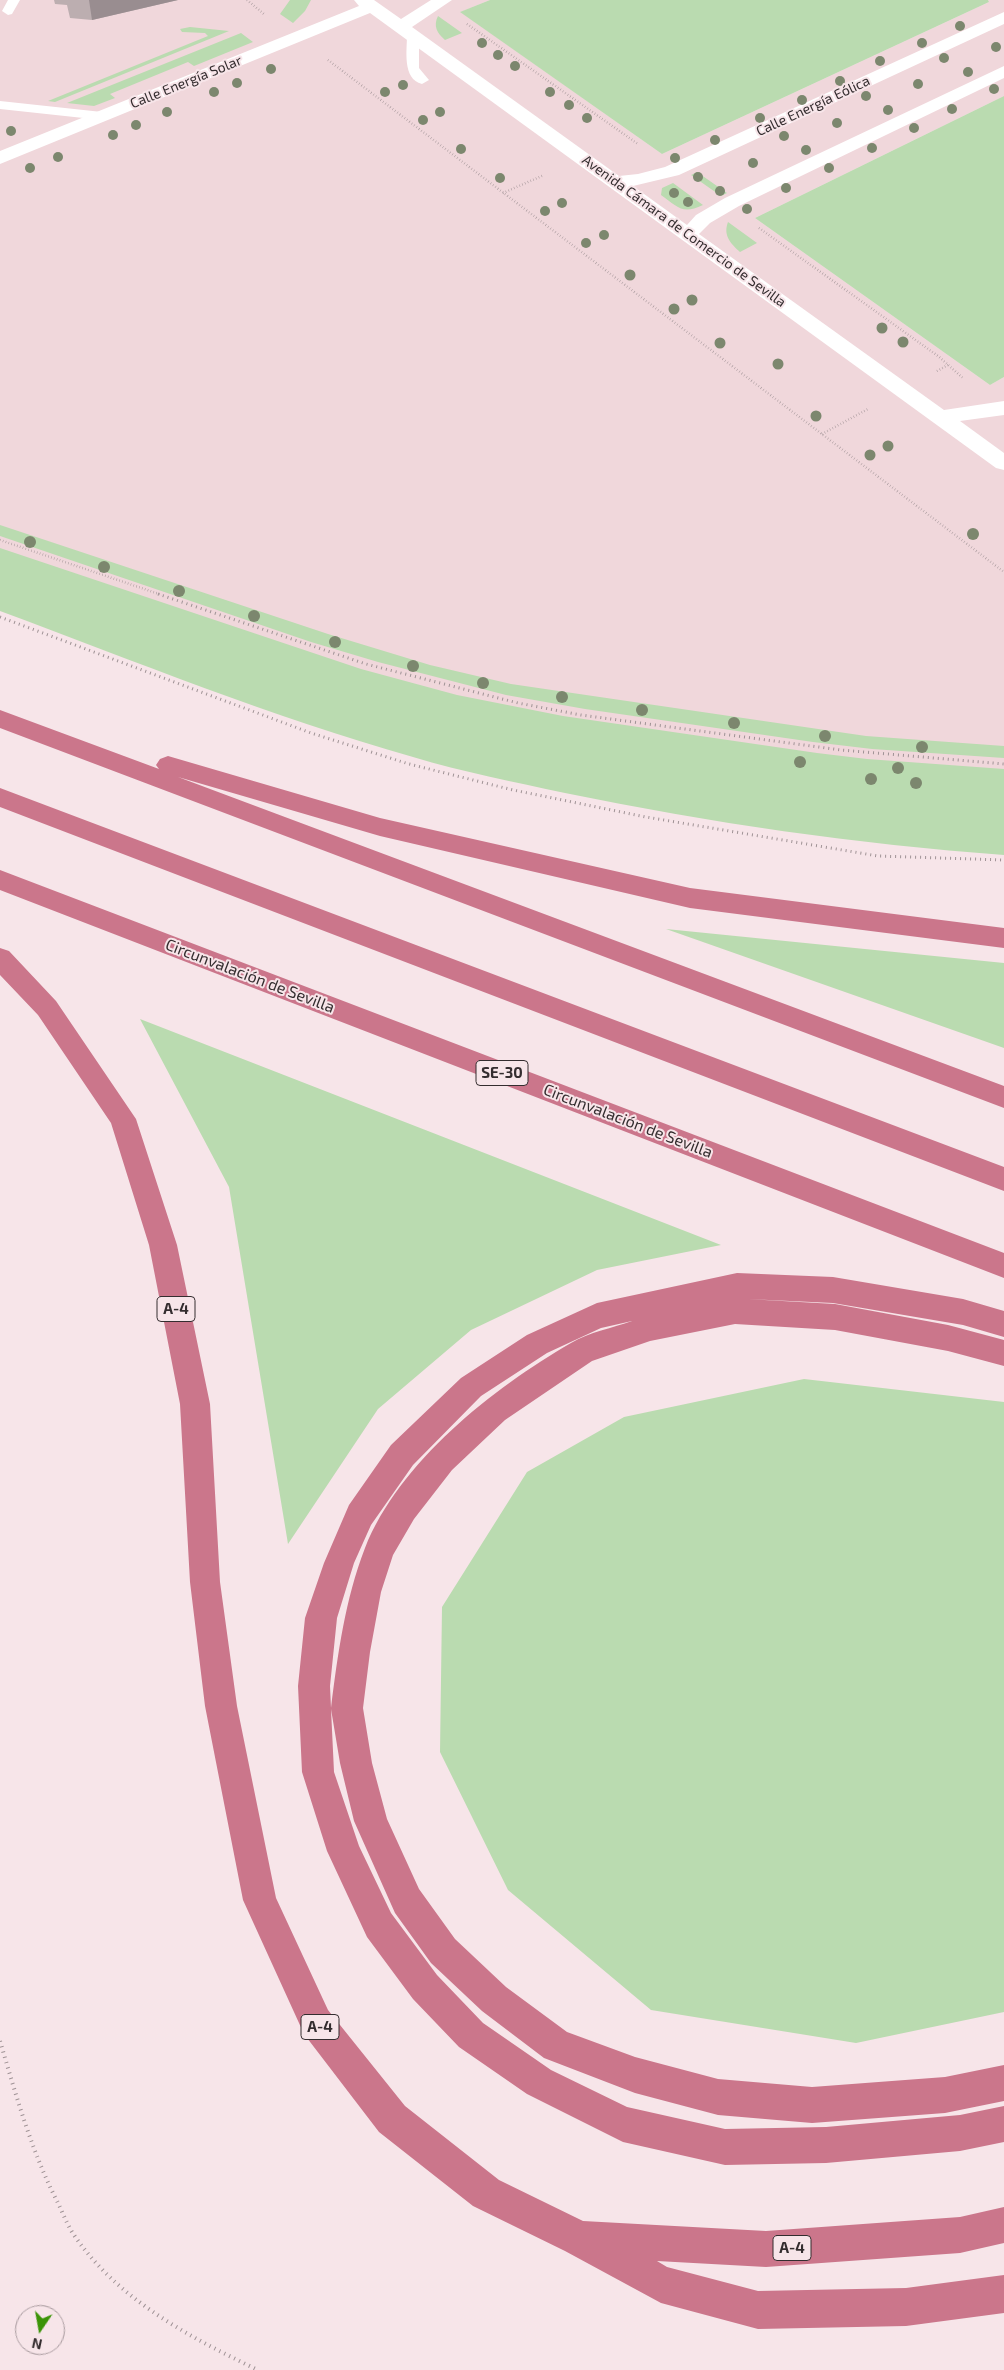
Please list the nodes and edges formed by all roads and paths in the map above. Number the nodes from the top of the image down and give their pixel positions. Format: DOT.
graph roads {
  1 [pos="247,0"];
  2 [pos="443,0"];
  3 [pos="367,3"];
  4 [pos="1004,18"];
  5 [pos="269,19"];
  6 [pos="463,21"];
  7 [pos="407,31"];
  8 [pos="321,55"];
  9 [pos="1004,71"];
  10 [pos="422,80"];
  11 [pos="0,105"];
  12 [pos="102,116"];
  13 [pos="638,144"];
  14 [pos="0,158"];
  15 [pos="536,178"];
  16 [pos="618,182"];
  17 [pos="504,193"];
  18 [pos="755,226"];
  19 [pos="688,234"];
  20 [pos="959,376"];
  21 [pos="1004,408"];
  22 [pos="856,416"];
  23 [pos="941,417"];
  24 [pos="822,434"];
  25 [pos="1004,463"];
  26 [pos="0,540"];
  27 [pos="1004,572"];
  28 [pos="0,618"];
  29 [pos="0,717"];
  30 [pos="1004,764"];
  31 [pos="0,797"];
  32 [pos="1004,860"];
  33 [pos="0,880"];
  34 [pos="1004,938"];
  35 [pos="0,958"];
  36 [pos="1004,1097"];
  37 [pos="1004,1179"];
  38 [pos="1004,1266"];
  39 [pos="1004,1324"];
  40 [pos="1004,1353"];
  41 [pos="0,2040"];
  42 [pos="1004,2083"];
  43 [pos="1004,2124"];
  44 [pos="1004,2225"];
  45 [pos="578,2238"];
  46 [pos="1004,2294"];
  47 [pos="258,2370"];
  1 -- 5 [label="path"];
  2 -- 7 [label="street"];
  3 -- 7 [label="street, Avenida Cámara de Comercio de Sevilla"];
  3 -- 12 [label="street, Calle Energía Solar"];
  4 -- 16 [label="street, Calle Energía Eólica"];
  6 -- 13 [label="path"];
  7 -- 10 [label="lane"];
  7 -- 16 [label="street, Avenida Cámara de Comercio de Sevilla"];
  8 -- 17 [label="path"];
  9 -- 19 [label="street"];
  11 -- 12 [label="lane"];
  12 -- 14 [label="street, Calle Energía Solar"];
  15 -- 17 [label="path"];
  16 -- 19 [label="street, Avenida Cámara de Comercio de Sevilla"];
  17 -- 24 [label="path"];
  18 -- 20 [label="path"];
  19 -- 23 [label="street, Avenida Cámara de Comercio de Sevilla"];
  21 -- 23 [label="street"];
  22 -- 24 [label="path"];
  23 -- 25 [label="street, Avenida Cámara de Comercio de Sevilla"];
  24 -- 27 [label="path"];
  26 -- 30 [label="path"];
  28 -- 32 [label="path"];
  29 -- 34 [label="highway"];
  29 -- 36 [label="highway"];
  31 -- 37 [label="highway"];
  33 -- 38 [label="highway, Circunvalación de Sevilla / SE-30"];
  35 -- 45 [label="highway, A-4"];
  39 -- 43 [label="highway"];
  40 -- 42 [label="highway"];
  41 -- 47 [label="path"];
  44 -- 45 [label="highway, A-4"];
  45 -- 46 [label="highway"];
}
